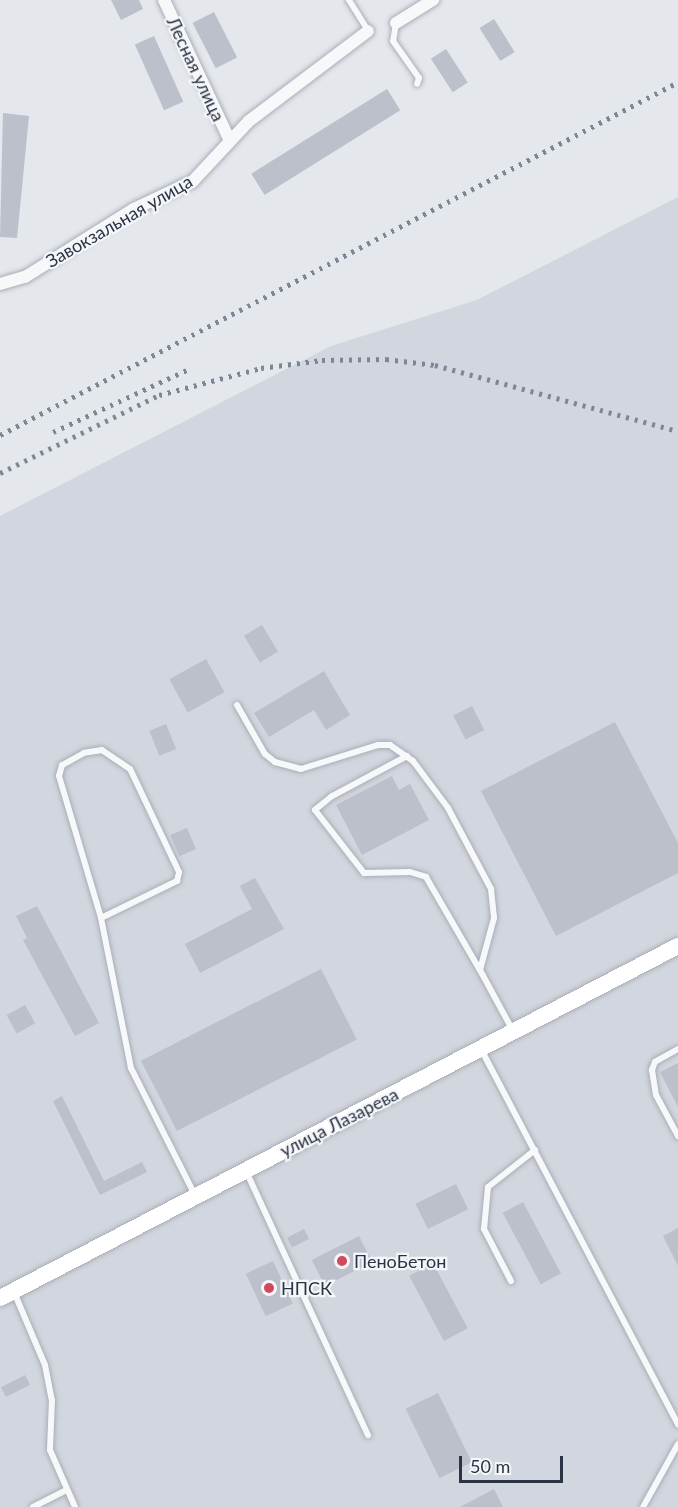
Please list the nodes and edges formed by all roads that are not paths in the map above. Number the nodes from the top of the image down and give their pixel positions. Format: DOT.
graph roads {
  1 [pos="164,0"];
  2 [pos="349,0"];
  3 [pos="434,0"];
  4 [pos="396,23"];
  5 [pos="368,31"];
  6 [pos="417,84"];
  7 [pos="229,139"];
  8 [pos="0,284"];
  9 [pos="237,705"];
  10 [pos="407,756"];
  11 [pos="101,918"];
  12 [pos="678,946"];
  13 [pos="480,970"];
  14 [pos="513,1032"];
  15 [pos="481,1049"];
  16 [pos="678,1049"];
  17 [pos="678,1136"];
  18 [pos="535,1150"];
  19 [pos="245,1170"];
  20 [pos="195,1196"];
  21 [pos="511,1281"];
  22 [pos="7,1295"];
  23 [pos="678,1425"];
  24 [pos="368,1435"];
  25 [pos="678,1444"];
  26 [pos="66,1490"];
  27 [pos="33,1507"];
  28 [pos="75,1507"];
  29 [pos="644,1507"];
  1 -- 7 [label="street, Лесная улица"];
  2 -- 5 [label="lane"];
  3 -- 4 [label="street"];
  4 -- 6 [label="lane"];
  5 -- 7 [label="street, Завокзальная улица"];
  7 -- 8 [label="street, Завокзальная улица"];
  9 -- 10 [label="lane"];
  10 -- 13 [label="lane"];
  10 -- 13 [label="lane"];
  11 -- 11 [label="lane"];
  11 -- 20 [label="lane"];
  12 -- 14 [label="main road, улица Лазарева"];
  13 -- 14 [label="lane"];
  14 -- 15 [label="main road, улица Лазарева"];
  15 -- 18 [label="lane"];
  15 -- 19 [label="main road, улица Лазарева"];
  16 -- 17 [label="lane"];
  18 -- 21 [label="lane"];
  18 -- 23 [label="lane"];
  19 -- 20 [label="main road, улица Лазарева"];
  19 -- 24 [label="lane"];
  20 -- 22 [label="main road, улица Лазарева"];
  22 -- 26 [label="lane"];
  25 -- 29 [label="lane"];
  26 -- 27 [label="lane"];
  26 -- 28 [label="lane"];
}
